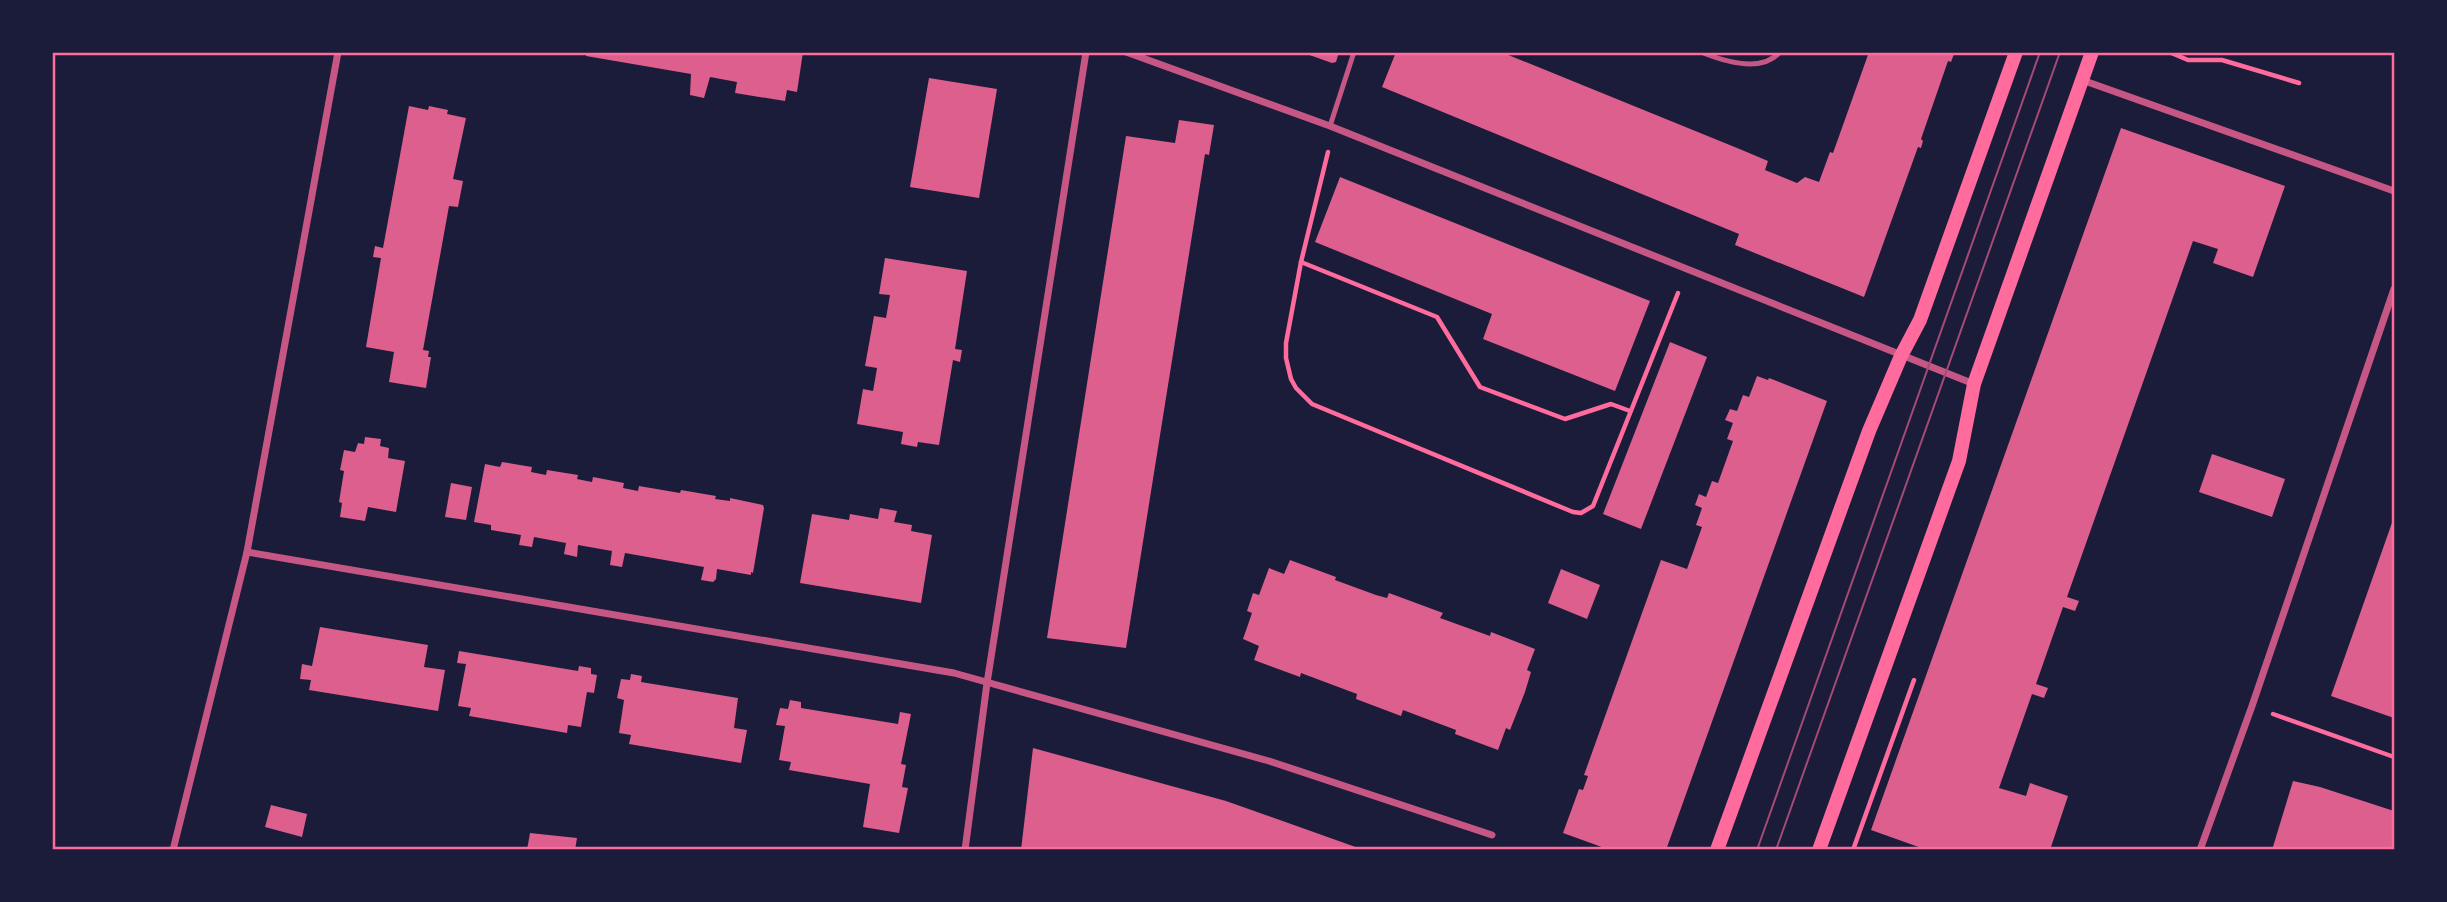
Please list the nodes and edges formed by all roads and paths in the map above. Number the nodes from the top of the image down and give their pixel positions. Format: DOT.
graph roads {
  1 [pos="338,52"];
  2 [pos="1086,52"];
  3 [pos="1126,52"];
  4 [pos="1354,52"];
  5 [pos="1701,52"];
  6 [pos="1780,52"];
  7 [pos="2016,52"];
  8 [pos="2092,52"];
  9 [pos="2169,52"];
  10 [pos="2082,80"];
  11 [pos="2299,83"];
  12 [pos="1330,126"];
  13 [pos="2395,191"];
  14 [pos="1301,262"];
  15 [pos="1688,270"];
  16 [pos="2395,289"];
  17 [pos="1901,356"];
  18 [pos="1973,384"];
  19 [pos="1630,411"];
  20 [pos="247,552"];
  21 [pos="987,683"];
  22 [pos="2252,706"];
  23 [pos="2395,757"];
  24 [pos="1492,835"];
  25 [pos="173,849"];
  26 [pos="965,849"];
  27 [pos="1717,849"];
  28 [pos="1819,849"];
  29 [pos="2200,849"];
  1 -- 20 [label="street"];
  2 -- 21 [label="street"];
  3 -- 12 [label="street"];
  4 -- 12 [label="lane"];
  5 -- 6 [label="lane"];
  7 -- 17 [label="main road"];
  8 -- 10 [label="main road"];
  9 -- 11 [label="path"];
  10 -- 13 [label="street"];
  10 -- 18 [label="main road"];
  12 -- 14 [label="path"];
  12 -- 15 [label="street"];
  14 -- 19 [label="path"];
  14 -- 19 [label="path"];
  15 -- 17 [label="street"];
  15 -- 19 [label="path"];
  16 -- 22 [label="street"];
  17 -- 18 [label="street"];
  17 -- 27 [label="main road"];
  18 -- 28 [label="main road"];
  20 -- 21 [label="street"];
  20 -- 25 [label="street"];
  21 -- 24 [label="street"];
  21 -- 26 [label="street"];
  22 -- 23 [label="path"];
  22 -- 29 [label="street"];
}
